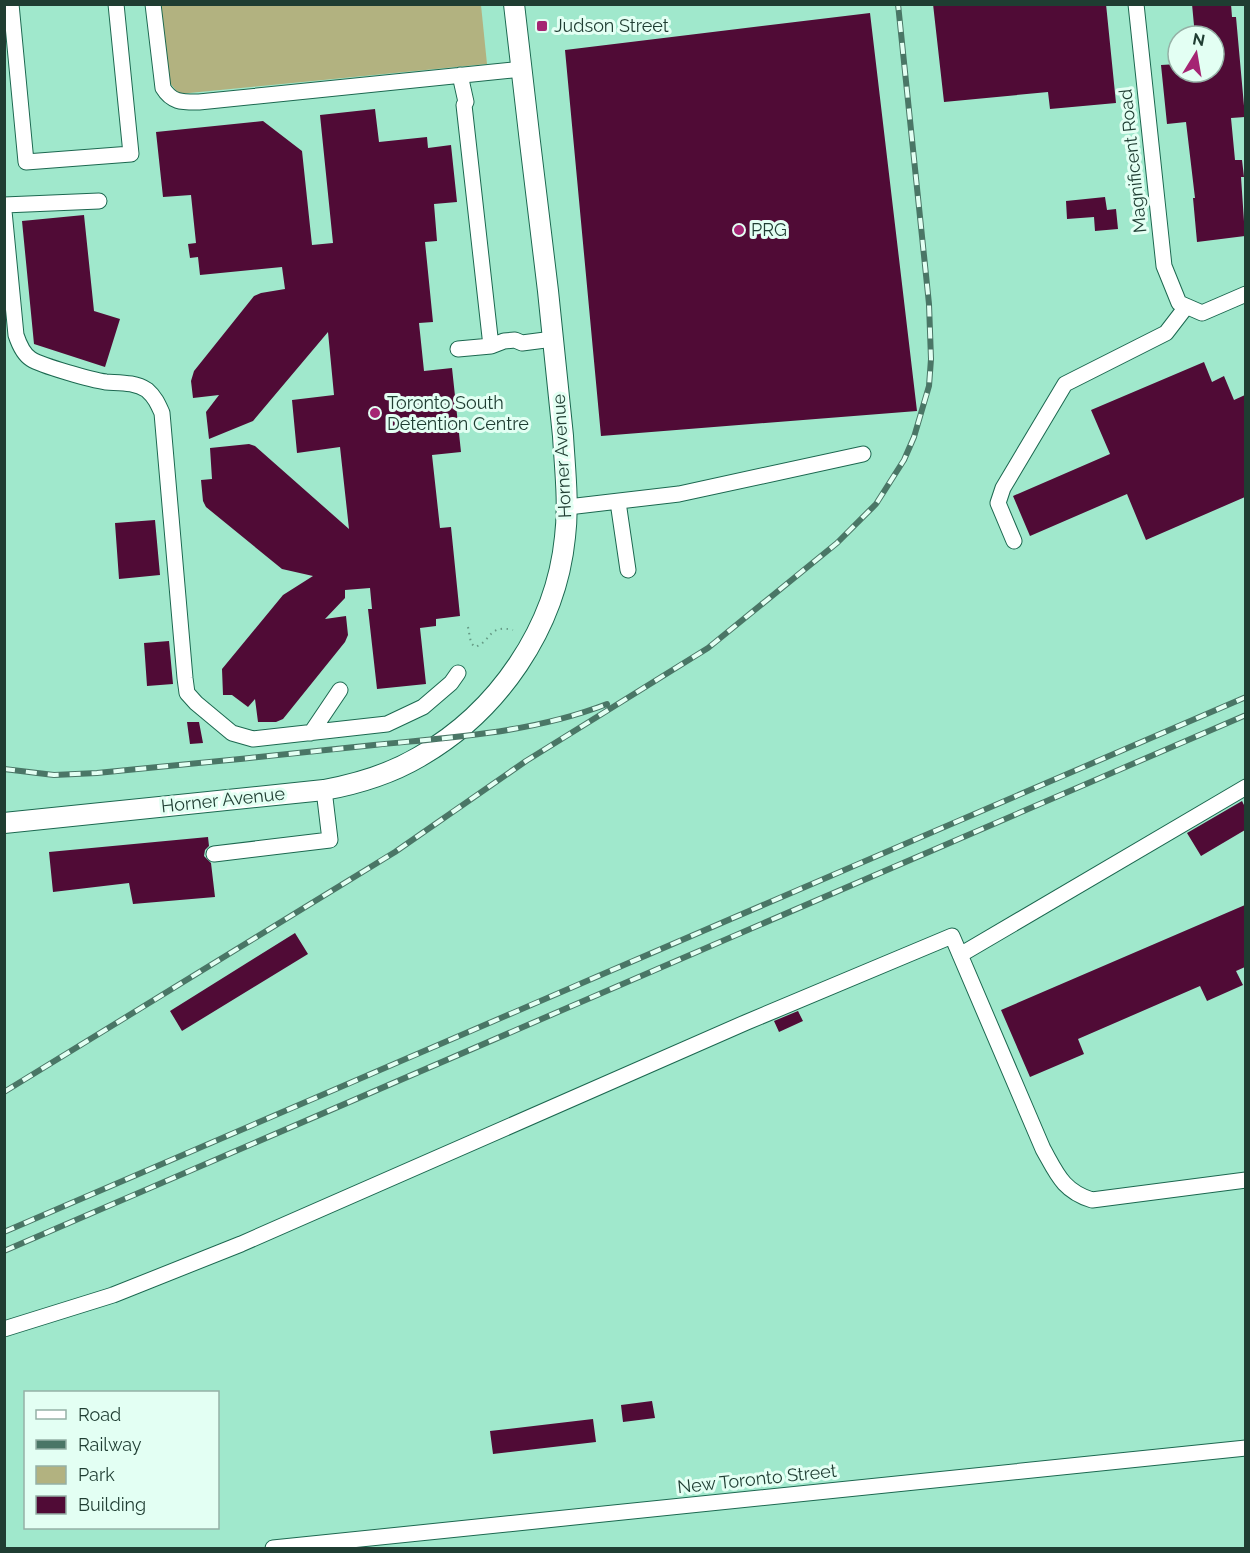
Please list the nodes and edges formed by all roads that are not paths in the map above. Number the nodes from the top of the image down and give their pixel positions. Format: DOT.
graph roads {
  1 [pos="11,4"];
  2 [pos="116,4"];
  3 [pos="153,4"];
  4 [pos="514,4"];
  5 [pos="1136,4"];
  6 [pos="522,69"];
  7 [pos="461,81"];
  8 [pos="99,201"];
  9 [pos="4,205"];
  10 [pos="4,211"];
  11 [pos="1245,294"];
  12 [pos="1186,307"];
  13 [pos="553,339"];
  14 [pos="493,346"];
  15 [pos="458,349"];
  16 [pos="863,454"];
  17 [pos="618,502"];
  18 [pos="568,507"];
  19 [pos="1014,540"];
  20 [pos="628,570"];
  21 [pos="458,673"];
  22 [pos="340,690"];
  23 [pos="311,733"];
  24 [pos="1245,787"];
  25 [pos="324,790"];
  26 [pos="4,823"];
  27 [pos="214,854"];
  28 [pos="960,955"];
  29 [pos="1245,1180"];
  30 [pos="4,1329"];
  31 [pos="1245,1448"];
  32 [pos="400,1542"];
  33 [pos="273,1548"];
  1 -- 2 [label="street"];
  3 -- 7 [label="street"];
  4 -- 6 [label="main road, Horner Avenue"];
  5 -- 12 [label="street, Magnificent Road"];
  6 -- 7 [label="street"];
  6 -- 13 [label="main road, Horner Avenue"];
  7 -- 14 [label="street"];
  8 -- 9 [label="street"];
  10 -- 23 [label="street"];
  11 -- 12 [label="street"];
  12 -- 19 [label="street"];
  13 -- 14 [label="street"];
  13 -- 18 [label="main road, Horner Avenue"];
  14 -- 15 [label="street"];
  16 -- 17 [label="street"];
  17 -- 18 [label="street"];
  17 -- 20 [label="street"];
  18 -- 25 [label="main road, Horner Avenue"];
  21 -- 23 [label="street"];
  22 -- 23 [label="street"];
  24 -- 28 [label="street"];
  25 -- 26 [label="main road, Horner Avenue"];
  25 -- 27 [label="street"];
  28 -- 29 [label="street"];
  28 -- 30 [label="street"];
  31 -- 32 [label="street, New Toronto Street"];
  32 -- 33 [label="street, New Toronto Street"];
}
